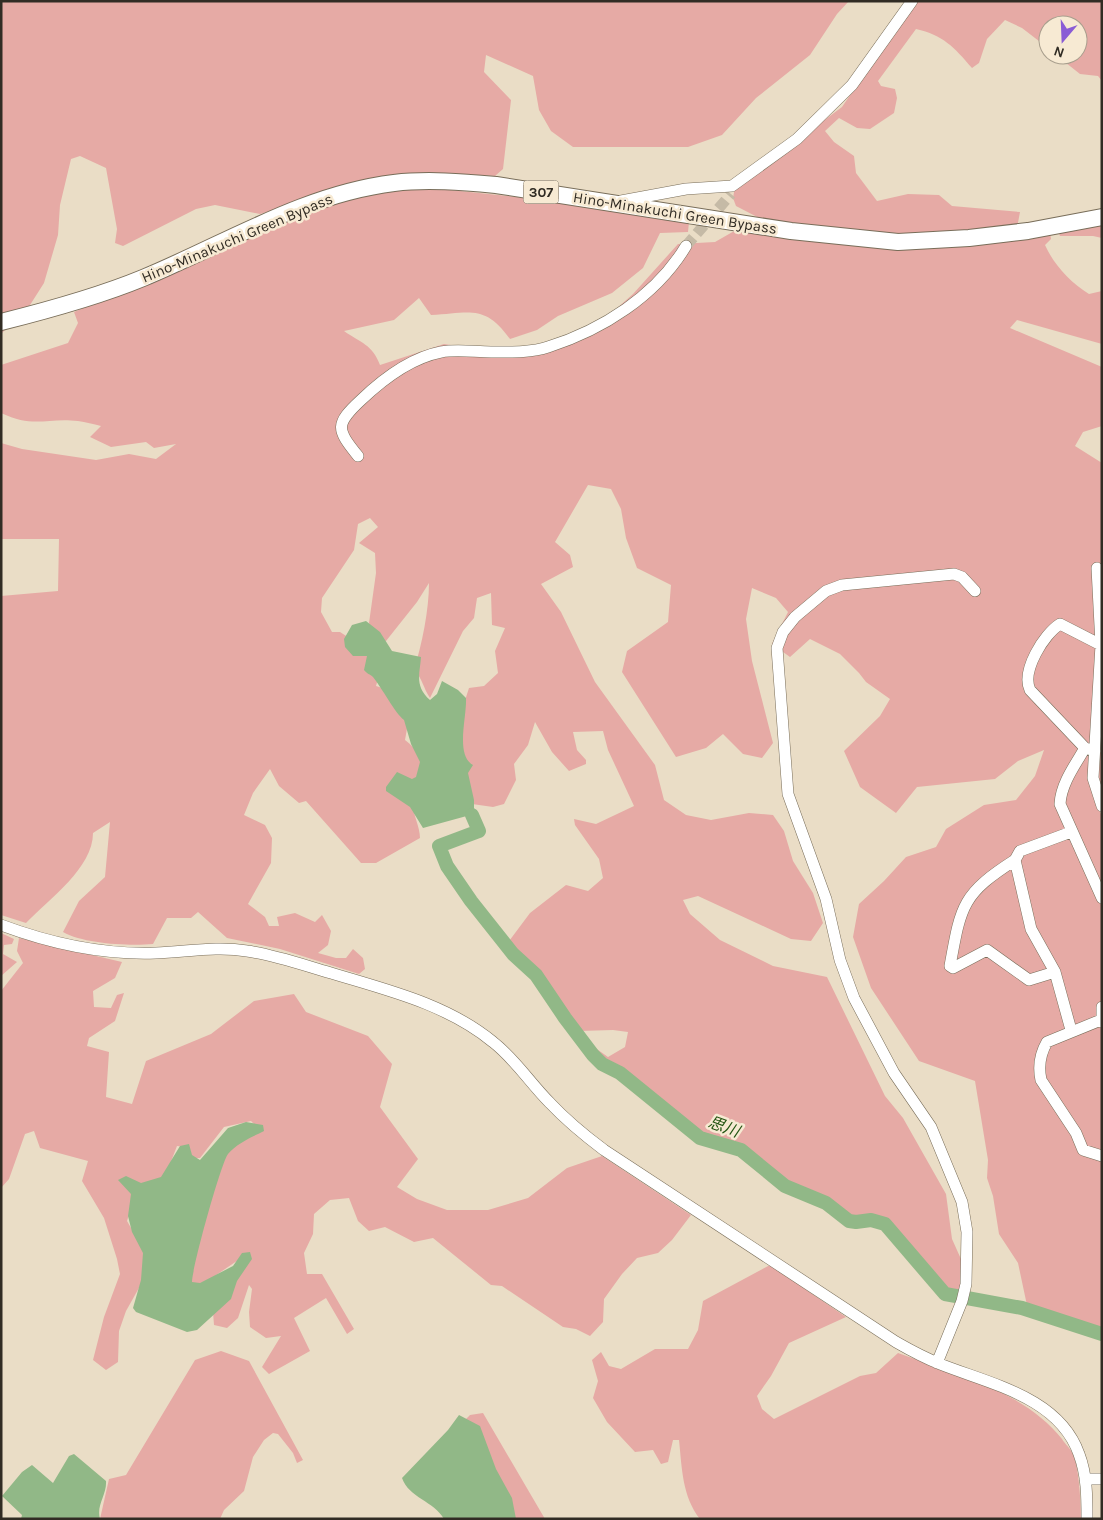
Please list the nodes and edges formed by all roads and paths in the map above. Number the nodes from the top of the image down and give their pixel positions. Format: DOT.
graph roads {
  1 [pos="912,1"];
  2 [pos="613,203"];
  3 [pos="1102,217"];
  4 [pos="686,246"];
  5 [pos="1,322"];
  6 [pos="358,456"];
  7 [pos="1096,568"];
  8 [pos="975,591"];
  9 [pos="1101,625"];
  10 [pos="1101,645"];
  11 [pos="1090,750"];
  12 [pos="1102,806"];
  13 [pos="1072,832"];
  14 [pos="1016,860"];
  15 [pos="1102,898"];
  16 [pos="1,925"];
  17 [pos="1055,972"];
  18 [pos="1102,1007"];
  19 [pos="1101,1021"];
  20 [pos="1071,1030"];
  21 [pos="1102,1156"];
  22 [pos="937,1363"];
  23 [pos="1085,1479"];
  24 [pos="1102,1479"];
  25 [pos="1087,1519"];
  1 -- 2 [label="street"];
  2 -- 3 [label="highway, Hino-Minakuchi Green Bypass / 307"];
  2 -- 5 [label="highway, Hino-Minakuchi Green Bypass / 307"];
  4 -- 6 [label="street"];
  7 -- 9 [label="street"];
  8 -- 22 [label="street"];
  9 -- 10 [label="street"];
  10 -- 11 [label="street"];
  10 -- 11 [label="street"];
  11 -- 12 [label="street"];
  11 -- 13 [label="street"];
  13 -- 14 [label="street"];
  13 -- 15 [label="street"];
  14 -- 17 [label="street"];
  14 -- 17 [label="street"];
  16 -- 22 [label="street"];
  17 -- 20 [label="street"];
  18 -- 19 [label="street"];
  19 -- 20 [label="street"];
  20 -- 21 [label="street"];
  22 -- 23 [label="street"];
  23 -- 24 [label="street"];
  23 -- 25 [label="street"];
}
